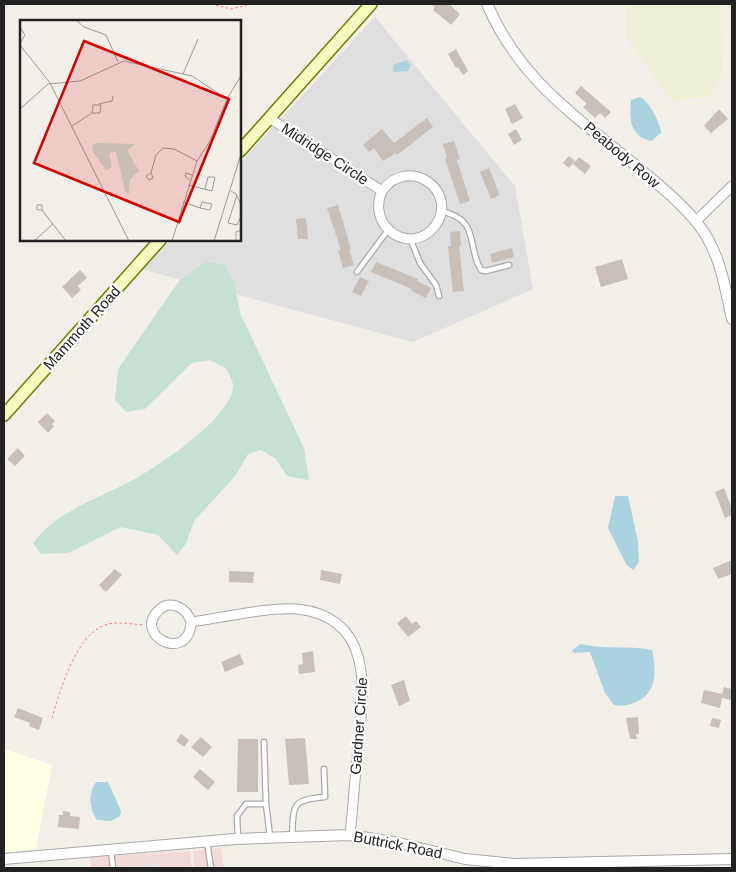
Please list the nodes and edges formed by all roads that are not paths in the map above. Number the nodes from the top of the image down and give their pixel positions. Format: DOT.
graph roads {
  1 [pos="371,4"];
  2 [pos="487,4"];
  3 [pos="269,118"];
  4 [pos="241,150"];
  5 [pos="732,186"];
  6 [pos="382,191"];
  7 [pos="441,211"];
  8 [pos="696,221"];
  9 [pos="388,230"];
  10 [pos="410,238"];
  11 [pos="159,241"];
  12 [pos="509,265"];
  13 [pos="357,272"];
  14 [pos="439,296"];
  15 [pos="732,319"];
  16 [pos="4,415"];
  17 [pos="191,622"];
  18 [pos="264,742"];
  19 [pos="324,769"];
  20 [pos="266,804"];
  21 [pos="350,835"];
  22 [pos="292,836"];
  23 [pos="270,837"];
  24 [pos="238,838"];
  25 [pos="207,842"];
  26 [pos="111,850"];
  27 [pos="732,859"];
  28 [pos="4,860"];
  29 [pos="113,868"];
  30 [pos="212,868"];
  1 -- 3 [label="main road"];
  2 -- 8 [label="street, Peabody Row"];
  3 -- 4 [label="main road"];
  3 -- 6 [label="street, Midridge Circle"];
  5 -- 8 [label="street"];
  6 -- 7 [label="street, Midridge Circle"];
  6 -- 9 [label="street, Midridge Circle"];
  7 -- 10 [label="street"];
  7 -- 12 [label="lane"];
  8 -- 15 [label="street, Peabody Row"];
  9 -- 10 [label="street"];
  9 -- 13 [label="lane"];
  10 -- 14 [label="lane"];
  11 -- 16 [label="main road, Mammoth Road"];
  17 -- 17 [label="street"];
  17 -- 21 [label="street, Gardner Circle"];
  18 -- 20 [label="lane"];
  19 -- 22 [label="lane"];
  20 -- 23 [label="lane"];
  20 -- 24 [label="lane"];
  21 -- 22 [label="street, Buttrick Road"];
  21 -- 27 [label="street, Buttrick Road"];
  22 -- 23 [label="street, Buttrick Road"];
  23 -- 24 [label="street, Buttrick Road"];
  24 -- 25 [label="street, Buttrick Road"];
  25 -- 26 [label="street, Buttrick Road"];
  25 -- 30 [label="lane"];
  26 -- 28 [label="street, Buttrick Road"];
  26 -- 29 [label="lane"];
}
